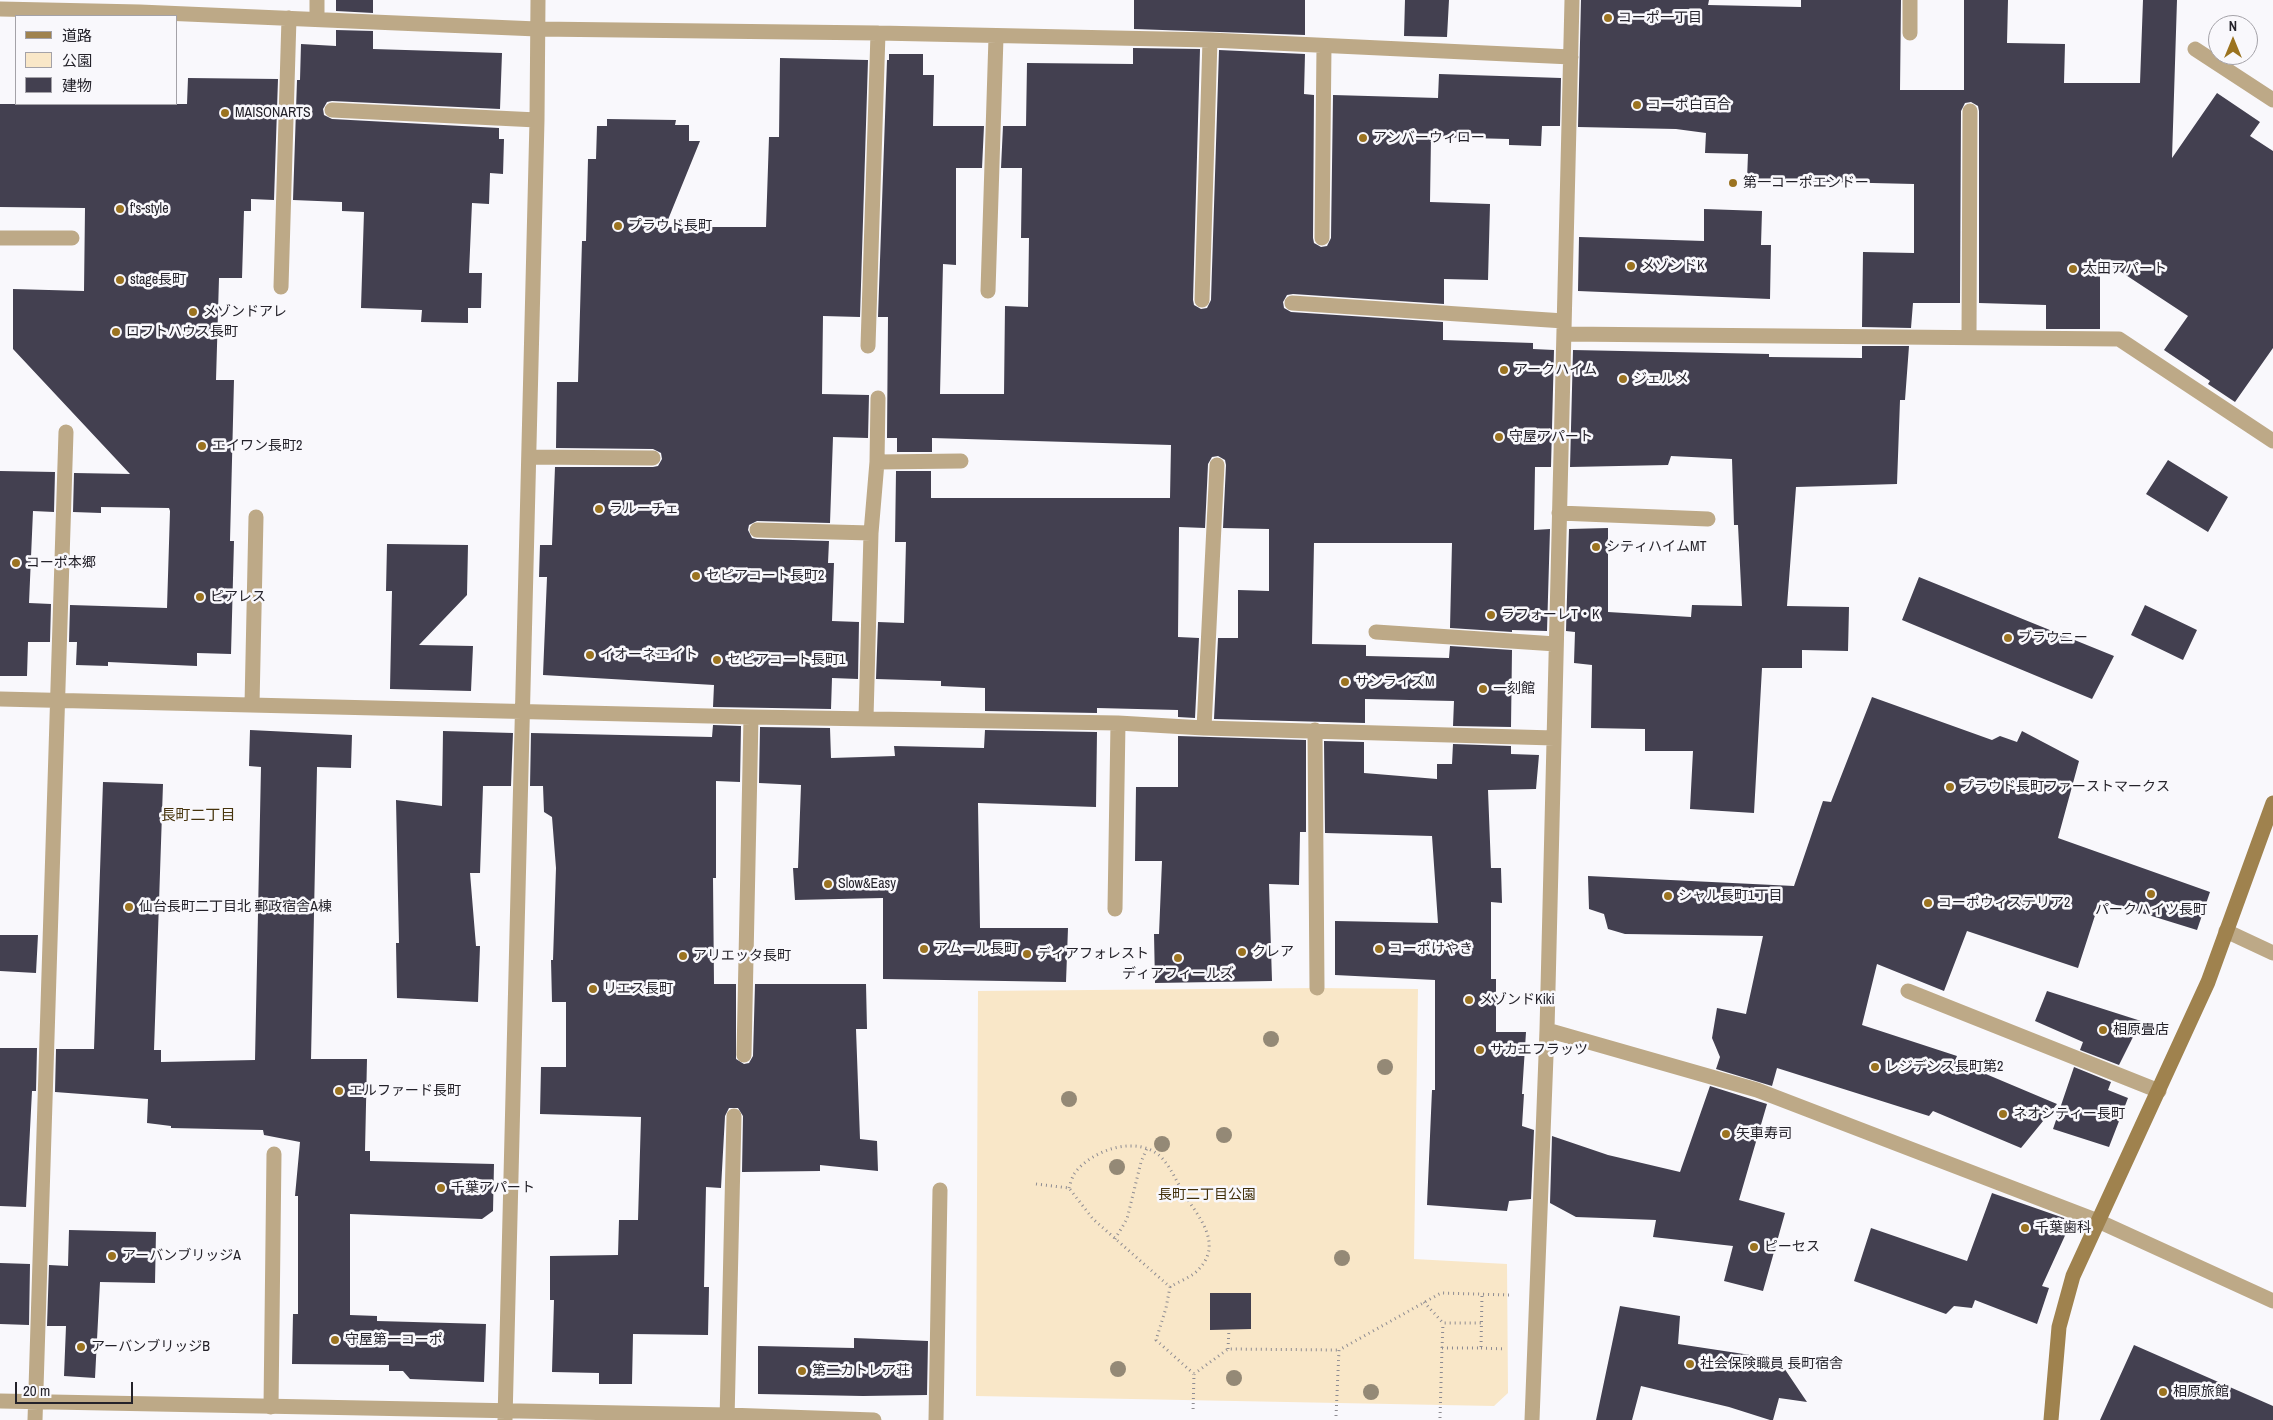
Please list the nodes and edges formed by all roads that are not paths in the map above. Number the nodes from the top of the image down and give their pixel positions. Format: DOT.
graph roads {
  1 [pos="317,0"];
  2 [pos="538,0"];
  3 [pos="1572,0"];
  4 [pos="1910,0"];
  5 [pos="140,6"];
  6 [pos="0,9"];
  7 [pos="289,18"];
  8 [pos="317,20"];
  9 [pos="537,29"];
  10 [pos="878,33"];
  11 [pos="1910,33"];
  12 [pos="996,37"];
  13 [pos="1210,40"];
  14 [pos="1324,46"];
  15 [pos="2195,49"];
  16 [pos="1571,57"];
  17 [pos="2273,100"];
  18 [pos="332,110"];
  19 [pos="1970,110"];
  20 [pos="538,120"];
  21 [pos="0,238"];
  22 [pos="72,238"];
  23 [pos="1322,238"];
  24 [pos="281,288"];
  25 [pos="988,291"];
  26 [pos="1202,300"];
  27 [pos="1292,303"];
  28 [pos="1564,327"];
  29 [pos="1969,337"];
  30 [pos="868,346"];
  31 [pos="878,398"];
  32 [pos="66,432"];
  33 [pos="2273,441"];
  34 [pos="529,456"];
  35 [pos="653,458"];
  36 [pos="961,461"];
  37 [pos="877,462"];
  38 [pos="1217,465"];
  39 [pos="1559,513"];
  40 [pos="256,518"];
  41 [pos="1708,519"];
  42 [pos="757,530"];
  43 [pos="871,532"];
  44 [pos="1376,632"];
  45 [pos="1556,644"];
  46 [pos="0,699"];
  47 [pos="58,700"];
  48 [pos="252,705"];
  49 [pos="522,711"];
  50 [pos="751,717"];
  51 [pos="866,718"];
  52 [pos="1118,722"];
  53 [pos="1204,728"];
  54 [pos="1315,730"];
  55 [pos="1554,738"];
  56 [pos="2273,803"];
  57 [pos="1115,909"];
  58 [pos="2226,931"];
  59 [pos="2273,953"];
  60 [pos="1317,988"];
  61 [pos="1908,991"];
  62 [pos="1547,1030"];
  63 [pos="744,1055"];
  64 [pos="2159,1091"];
  65 [pos="734,1116"];
  66 [pos="274,1154"];
  67 [pos="940,1190"];
  68 [pos="2098,1221"];
  69 [pos="2273,1301"];
  70 [pos="0,1401"];
  71 [pos="36,1402"];
  72 [pos="271,1407"];
  73 [pos="362,1414"];
  74 [pos="505,1415"];
  75 [pos="727,1418"];
  76 [pos="35,1420"];
  77 [pos="866,1420"];
  78 [pos="874,1420"];
  79 [pos="936,1420"];
  80 [pos="1532,1420"];
  81 [pos="2051,1420"];
  1 -- 8 [label="street"];
  2 -- 9 [label="street"];
  3 -- 16 [label="street"];
  4 -- 11 [label="street"];
  5 -- 6 [label="street"];
  5 -- 7 [label="street"];
  7 -- 8 [label="street"];
  7 -- 24 [label="street"];
  8 -- 9 [label="street"];
  9 -- 10 [label="street"];
  9 -- 20 [label="street"];
  10 -- 12 [label="street"];
  10 -- 30 [label="street"];
  12 -- 13 [label="street"];
  12 -- 25 [label="street"];
  13 -- 14 [label="street"];
  13 -- 26 [label="street"];
  14 -- 16 [label="street"];
  14 -- 23 [label="street"];
  15 -- 17 [label="street"];
  16 -- 28 [label="street"];
  18 -- 20 [label="street"];
  19 -- 29 [label="street"];
  20 -- 34 [label="street"];
  21 -- 22 [label="street"];
  27 -- 28 [label="street"];
  28 -- 29 [label="street"];
  28 -- 39 [label="street"];
  29 -- 33 [label="street"];
  31 -- 37 [label="street"];
  32 -- 47 [label="street"];
  34 -- 35 [label="street"];
  34 -- 49 [label="street"];
  36 -- 37 [label="street"];
  37 -- 43 [label="street"];
  38 -- 53 [label="street"];
  39 -- 41 [label="street"];
  39 -- 45 [label="street"];
  40 -- 48 [label="street"];
  42 -- 43 [label="street"];
  43 -- 51 [label="street"];
  44 -- 45 [label="street"];
  45 -- 55 [label="street"];
  46 -- 47 [label="street"];
  47 -- 48 [label="street"];
  47 -- 71 [label="street"];
  48 -- 49 [label="street"];
  49 -- 50 [label="street"];
  49 -- 74 [label="street"];
  50 -- 51 [label="street"];
  50 -- 63 [label="street"];
  51 -- 52 [label="street"];
  52 -- 53 [label="street"];
  52 -- 57 [label="street"];
  53 -- 54 [label="street"];
  54 -- 55 [label="street"];
  54 -- 60 [label="street"];
  55 -- 62 [label="street"];
  56 -- 58 [label="street"];
  58 -- 59 [label="street"];
  58 -- 64 [label="street"];
  61 -- 64 [label="street"];
  62 -- 68 [label="street"];
  62 -- 80 [label="street"];
  64 -- 68 [label="street"];
  65 -- 75 [label="street"];
  66 -- 72 [label="street"];
  67 -- 79 [label="street"];
  68 -- 69 [label="street"];
  68 -- 81 [label="street"];
  70 -- 71 [label="street"];
  71 -- 72 [label="street"];
  71 -- 76 [label="street"];
  72 -- 73 [label="street"];
  73 -- 74 [label="street"];
  74 -- 75 [label="street"];
  75 -- 77 [label="street"];
  77 -- 78 [label="street"];
}
